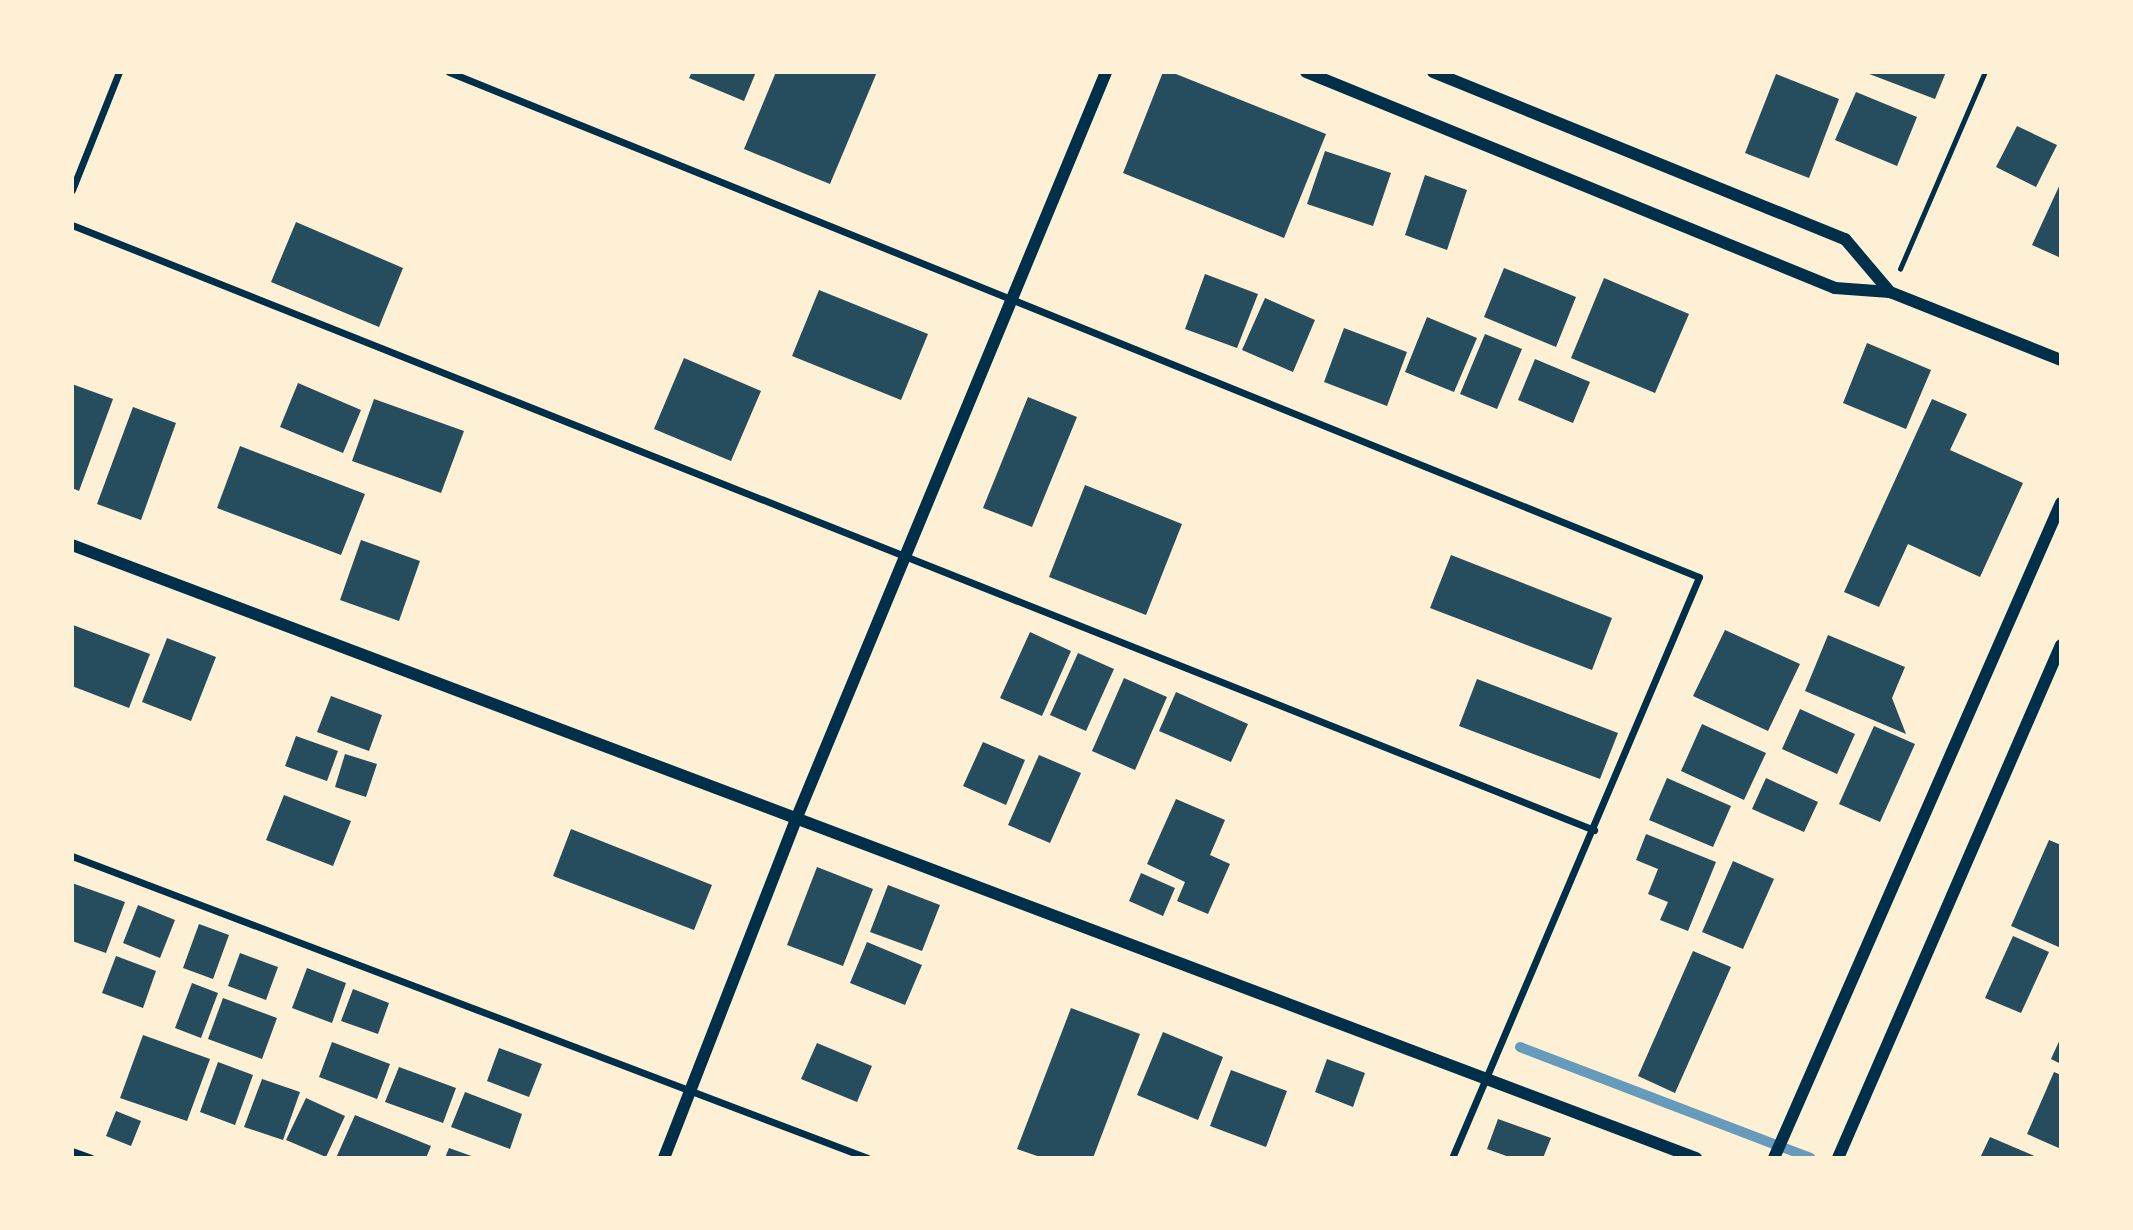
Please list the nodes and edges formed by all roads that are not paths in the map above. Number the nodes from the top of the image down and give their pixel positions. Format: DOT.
graph roads {
  1 [pos="119,72"];
  2 [pos="449,72"];
  3 [pos="1106,72"];
  4 [pos="1306,72"];
  5 [pos="1433,72"];
  6 [pos="72,190"];
  7 [pos="72,225"];
  8 [pos="1890,292"];
  9 [pos="1013,298"];
  10 [pos="2061,360"];
  11 [pos="2061,503"];
  12 [pos="72,545"];
  13 [pos="905,558"];
  14 [pos="2061,645"];
  15 [pos="797,817"];
  16 [pos="1594,830"];
  17 [pos="72,856"];
  18 [pos="1486,1080"];
  19 [pos="691,1091"];
  20 [pos="72,1151"];
  21 [pos="91,1158"];
  22 [pos="664,1158"];
  23 [pos="868,1158"];
  24 [pos="1452,1158"];
  25 [pos="1696,1158"];
  26 [pos="1774,1158"];
  27 [pos="1839,1158"];
  1 -- 6 [label="street"];
  2 -- 9 [label="street"];
  3 -- 9 [label="street"];
  4 -- 8 [label="street"];
  5 -- 8 [label="street"];
  7 -- 13 [label="street"];
  8 -- 10 [label="street"];
  9 -- 13 [label="street"];
  9 -- 16 [label="street"];
  11 -- 26 [label="street"];
  12 -- 15 [label="street"];
  13 -- 15 [label="street"];
  13 -- 16 [label="street"];
  14 -- 27 [label="street"];
  15 -- 18 [label="street"];
  15 -- 19 [label="street"];
  16 -- 18 [label="street"];
  17 -- 19 [label="street"];
  18 -- 24 [label="street"];
  18 -- 25 [label="street"];
  19 -- 22 [label="street"];
  19 -- 23 [label="street"];
  20 -- 21 [label="street"];
}
